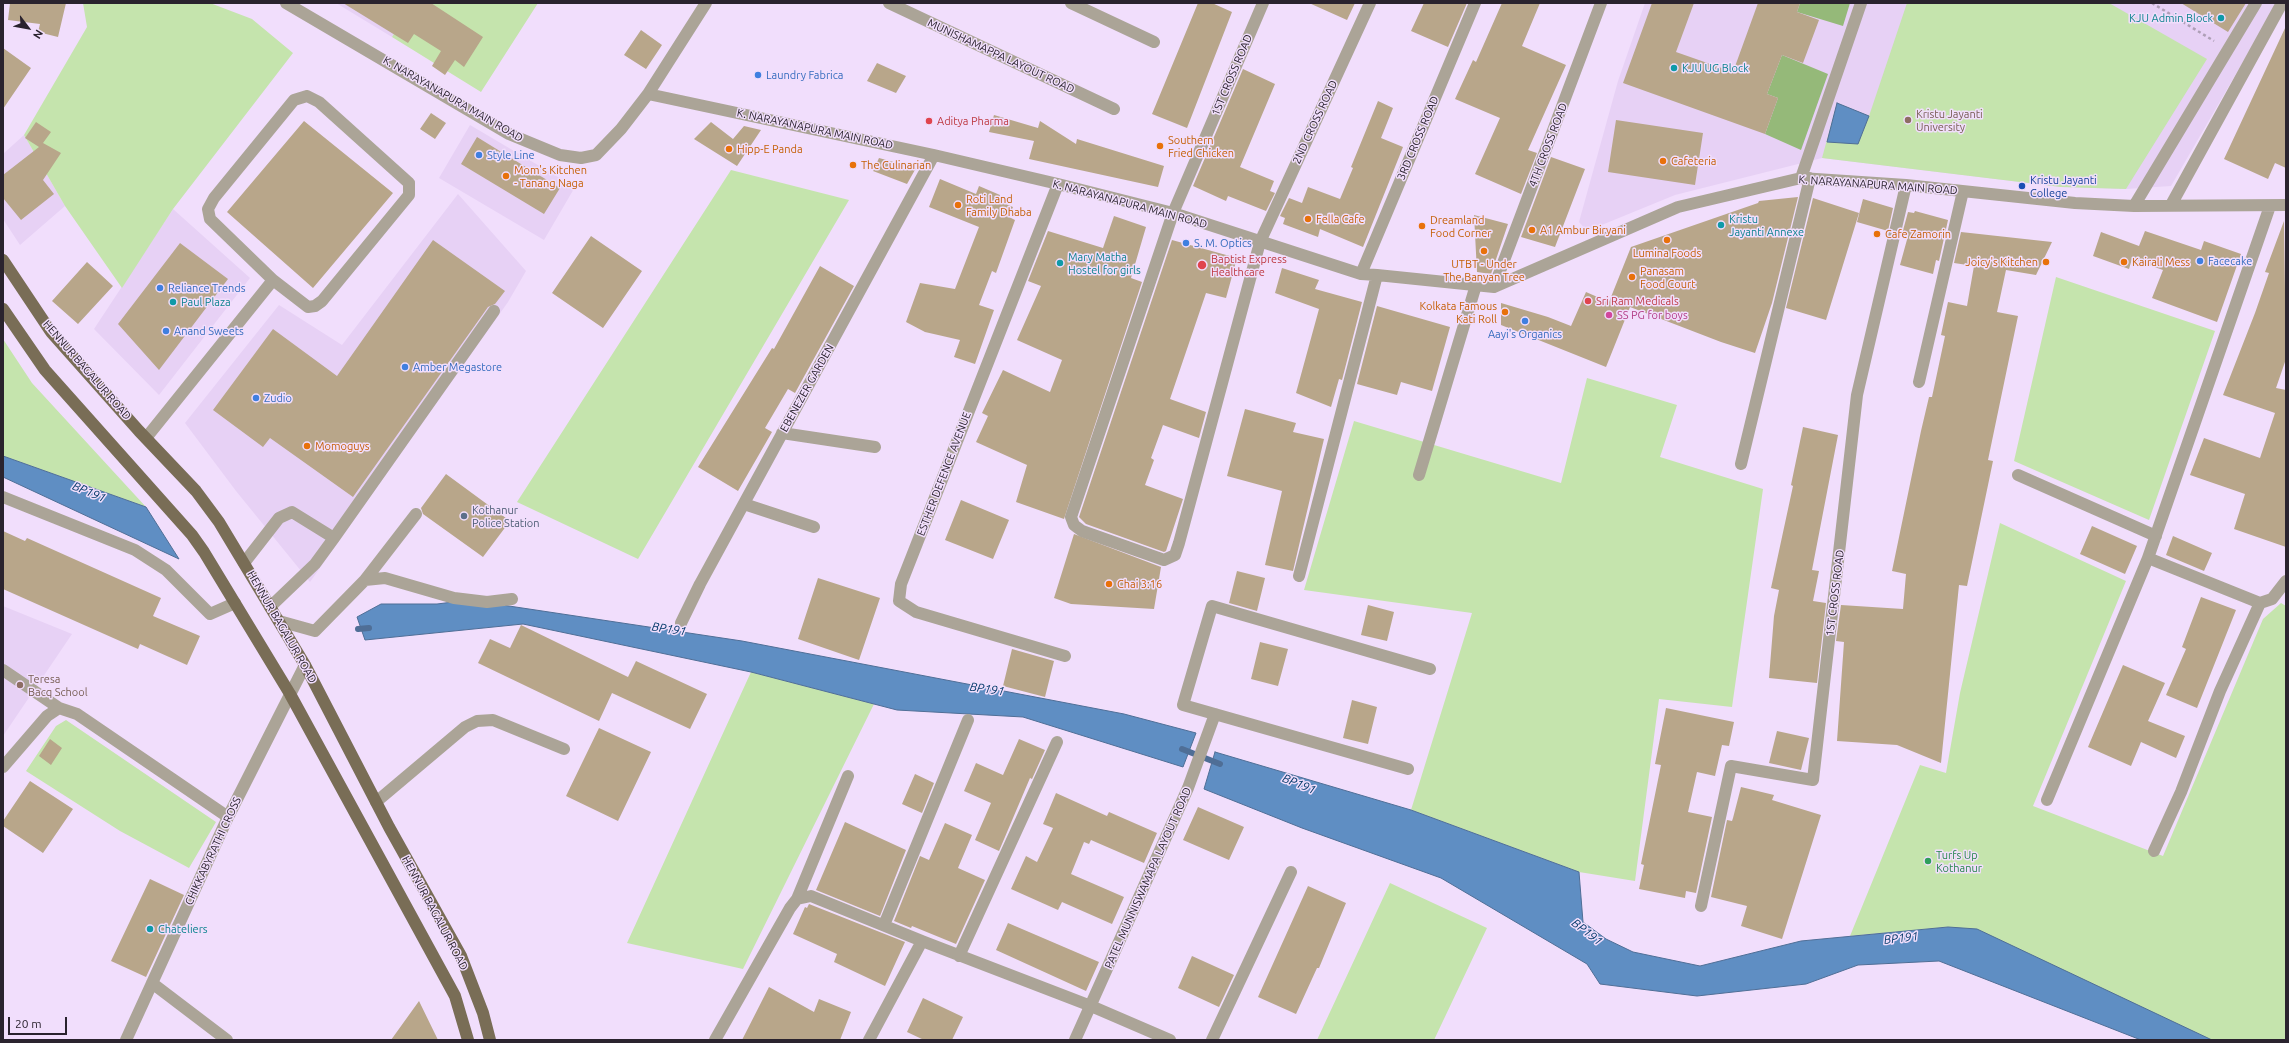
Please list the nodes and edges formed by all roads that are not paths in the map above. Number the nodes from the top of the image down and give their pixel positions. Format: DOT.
graph roads {
  1 [pos="289,3"];
  2 [pos="706,3"];
  3 [pos="889,3"];
  4 [pos="1071,3"];
  5 [pos="1263,3"];
  6 [pos="1370,3"];
  7 [pos="1475,3"];
  8 [pos="1601,3"];
  9 [pos="1861,3"];
  10 [pos="2256,3"];
  11 [pos="2282,3"];
  12 [pos="1154,42"];
  13 [pos="648,94"];
  14 [pos="1114,109"];
  15 [pos="934,154"];
  16 [pos="1806,178"];
  17 [pos="1058,184"];
  18 [pos="1906,185"];
  19 [pos="1963,191"];
  20 [pos="2171,205"];
  21 [pos="2286,205"];
  22 [pos="2134,206"];
  23 [pos="2270,206"];
  24 [pos="1173,213"];
  25 [pos="1260,242"];
  26 [pos="3,260"];
  27 [pos="1361,274"];
  28 [pos="1377,275"];
  29 [pos="273,280"];
  30 [pos="1476,285"];
  31 [pos="1494,287"];
  32 [pos="3,309"];
  33 [pos="494,311"];
  34 [pos="1919,382"];
  35 [pos="782,433"];
  36 [pos="146,438"];
  37 [pos="875,447"];
  38 [pos="1741,464"];
  39 [pos="1419,475"];
  40 [pos="2018,475"];
  41 [pos="3,497"];
  42 [pos="744,504"];
  43 [pos="416,514"];
  44 [pos="814,527"];
  45 [pos="2156,536"];
  46 [pos="334,538"];
  47 [pos="2148,558"];
  48 [pos="247,567"];
  49 [pos="1299,576"];
  50 [pos="365,580"];
  51 [pos="2286,581"];
  52 [pos="512,599"];
  53 [pos="235,603"];
  54 [pos="2260,603"];
  55 [pos="270,607"];
  56 [pos="279,621"];
  57 [pos="681,623"];
  58 [pos="1065,656"];
  59 [pos="305,665"];
  60 [pos="1430,669"];
  61 [pos="3,670"];
  62 [pos="290,694"];
  63 [pos="59,708"];
  64 [pos="1215,714"];
  65 [pos="968,720"];
  66 [pos="1057,742"];
  67 [pos="564,749"];
  68 [pos="3,767"];
  69 [pos="1408,769"];
  70 [pos="848,776"];
  71 [pos="2047,800"];
  72 [pos="376,802"];
  73 [pos="228,818"];
  74 [pos="2154,851"];
  75 [pos="1291,872"];
  76 [pos="797,899"];
  77 [pos="1701,906"];
  78 [pos="884,925"];
  79 [pos="922,941"];
  80 [pos="959,956"];
  81 [pos="152,983"];
  82 [pos="1091,1006"];
  83 [pos="126,1040"];
  84 [pos="227,1040"];
  85 [pos="468,1040"];
  86 [pos="490,1040"];
  87 [pos="715,1040"];
  88 [pos="869,1040"];
  89 [pos="1075,1040"];
  90 [pos="1170,1040"];
  91 [pos="1212,1040"];
  1 -- 13 [label="street, K. NARAYANAPURA MAIN ROAD"];
  2 -- 13 [label="street"];
  3 -- 14 [label="street, MUNISHAMAPPA LAYOUT ROAD"];
  4 -- 12 [label="street"];
  5 -- 24 [label="street, 1ST CROSS ROAD"];
  6 -- 25 [label="street, 2ND CROSS ROAD"];
  7 -- 27 [label="street, 3RD CROSS ROAD"];
  8 -- 31 [label="street, 4TH CROSS ROAD"];
  9 -- 16 [label="street"];
  10 -- 22 [label="street"];
  11 -- 20 [label="street"];
  13 -- 15 [label="street, K. NARAYANAPURA MAIN ROAD"];
  15 -- 17 [label="street, K. NARAYANAPURA MAIN ROAD"];
  15 -- 35 [label="street, EBENEZER GARDEN"];
  16 -- 18 [label="street, K. NARAYANAPURA MAIN ROAD"];
  16 -- 31 [label="street, K. NARAYANAPURA MAIN ROAD"];
  16 -- 38 [label="street"];
  17 -- 24 [label="street, K. NARAYANAPURA MAIN ROAD"];
  17 -- 58 [label="street, ESTHER DEFENCE AVENUE"];
  18 -- 19 [label="street, K. NARAYANAPURA MAIN ROAD"];
  18 -- 77 [label="street, 1ST CROSS ROAD"];
  19 -- 22 [label="street, K. NARAYANAPURA MAIN ROAD"];
  19 -- 34 [label="street"];
  20 -- 22 [label="street, K. NARAYANAPURA MAIN ROAD"];
  20 -- 23 [label="street, K. NARAYANAPURA MAIN ROAD"];
  21 -- 23 [label="street, K. NARAYANAPURA MAIN ROAD"];
  23 -- 45 [label="street"];
  24 -- 25 [label="street, K. NARAYANAPURA MAIN ROAD"];
  24 -- 25 [label="street, 1ST CROSS ROAD"];
  25 -- 27 [label="street, K. NARAYANAPURA MAIN ROAD"];
  26 -- 36 [label="main road, HENNUR BAGALUR ROAD"];
  27 -- 28 [label="street, K. NARAYANAPURA MAIN ROAD"];
  28 -- 30 [label="street, K. NARAYANAPURA MAIN ROAD"];
  28 -- 49 [label="street"];
  29 -- 29 [label="street"];
  29 -- 36 [label="street"];
  30 -- 31 [label="street, K. NARAYANAPURA MAIN ROAD"];
  30 -- 39 [label="street"];
  32 -- 53 [label="main road, HENNUR BAGALUR ROAD"];
  33 -- 46 [label="street"];
  35 -- 37 [label="street"];
  35 -- 42 [label="street, EBENEZER GARDEN"];
  36 -- 48 [label="main road, HENNUR BAGALUR ROAD"];
  40 -- 45 [label="street"];
  41 -- 53 [label="street"];
  42 -- 44 [label="street"];
  42 -- 57 [label="street, EBENEZER GARDEN"];
  43 -- 50 [label="street"];
  45 -- 47 [label="street"];
  46 -- 48 [label="street"];
  46 -- 55 [label="street"];
  47 -- 54 [label="street"];
  47 -- 71 [label="street"];
  48 -- 55 [label="main road, HENNUR BAGALUR ROAD"];
  50 -- 52 [label="street"];
  50 -- 56 [label="street"];
  51 -- 54 [label="street"];
  53 -- 62 [label="main road, HENNUR BAGALUR ROAD"];
  54 -- 74 [label="street"];
  55 -- 56 [label="main road, HENNUR BAGALUR ROAD"];
  56 -- 59 [label="main road, HENNUR BAGALUR ROAD"];
  59 -- 62 [label="street, CHIKKABYRATHI CROSS"];
  59 -- 72 [label="main road, HENNUR BAGALUR ROAD"];
  60 -- 64 [label="street"];
  61 -- 63 [label="street"];
  62 -- 73 [label="street, CHIKKABYRATHI CROSS"];
  62 -- 85 [label="main road, HENNUR BAGALUR ROAD"];
  63 -- 68 [label="street"];
  63 -- 73 [label="street"];
  64 -- 69 [label="street"];
  64 -- 82 [label="street, PATEL MUNNISWAMAPA LAYOUT ROAD"];
  65 -- 78 [label="street"];
  66 -- 80 [label="street"];
  67 -- 72 [label="street"];
  70 -- 76 [label="street"];
  72 -- 86 [label="main road, HENNUR BAGALUR ROAD"];
  73 -- 81 [label="street, CHIKKABYRATHI CROSS"];
  75 -- 91 [label="street"];
  76 -- 78 [label="street"];
  76 -- 87 [label="street"];
  78 -- 79 [label="street"];
  79 -- 80 [label="street"];
  79 -- 88 [label="street"];
  80 -- 82 [label="street"];
  81 -- 83 [label="street, CHIKKABYRATHI CROSS"];
  81 -- 84 [label="street"];
  82 -- 89 [label="street, PATEL MUNNISWAMAPA LAYOUT ROAD"];
  82 -- 90 [label="street"];
}
